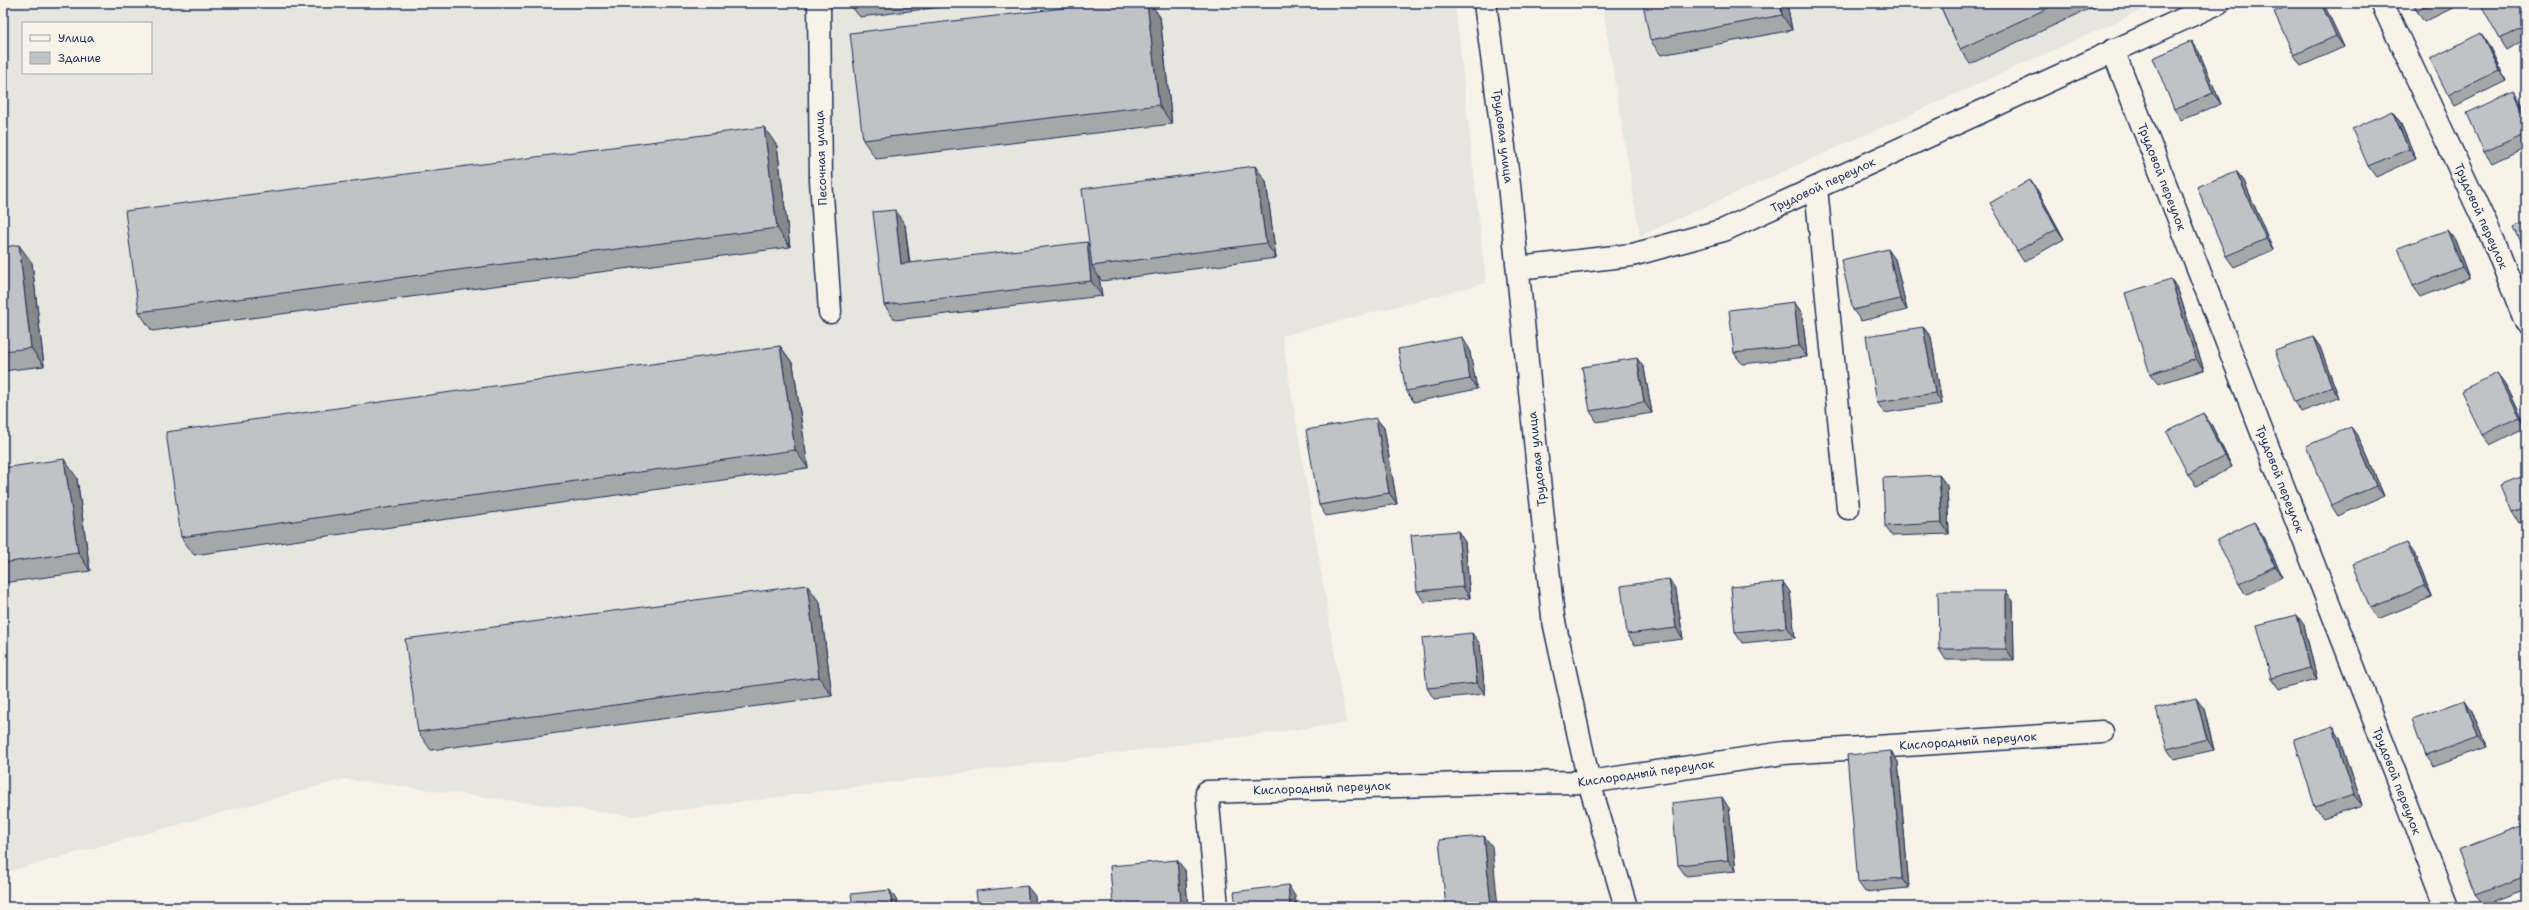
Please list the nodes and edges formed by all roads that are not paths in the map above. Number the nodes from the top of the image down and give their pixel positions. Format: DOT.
graph roads {
  1 [pos="819,3"];
  2 [pos="1485,3"];
  3 [pos="2218,3"];
  4 [pos="2382,3"];
  5 [pos="2113,50"];
  6 [pos="1816,188"];
  7 [pos="1518,268"];
  8 [pos="830,312"];
  9 [pos="2526,322"];
  10 [pos="1848,508"];
  11 [pos="2102,732"];
  12 [pos="1589,782"];
  13 [pos="1217,907"];
  14 [pos="1626,907"];
  15 [pos="2447,907"];
  1 -- 8 [label="street, Песочная улица"];
  2 -- 7 [label="street, Трудовая улица"];
  3 -- 5 [label="street, Трудовой переулок"];
  4 -- 9 [label="street, Трудовой переулок"];
  5 -- 6 [label="street, Трудовой переулок"];
  5 -- 15 [label="street, Трудовой переулок"];
  6 -- 7 [label="street, Трудовой переулок"];
  6 -- 10 [label="street"];
  7 -- 12 [label="street, Трудовая улица"];
  11 -- 12 [label="street, Кислородный переулок"];
  12 -- 13 [label="street, Кислородный переулок"];
  12 -- 14 [label="street, Трудовая улица"];
}
